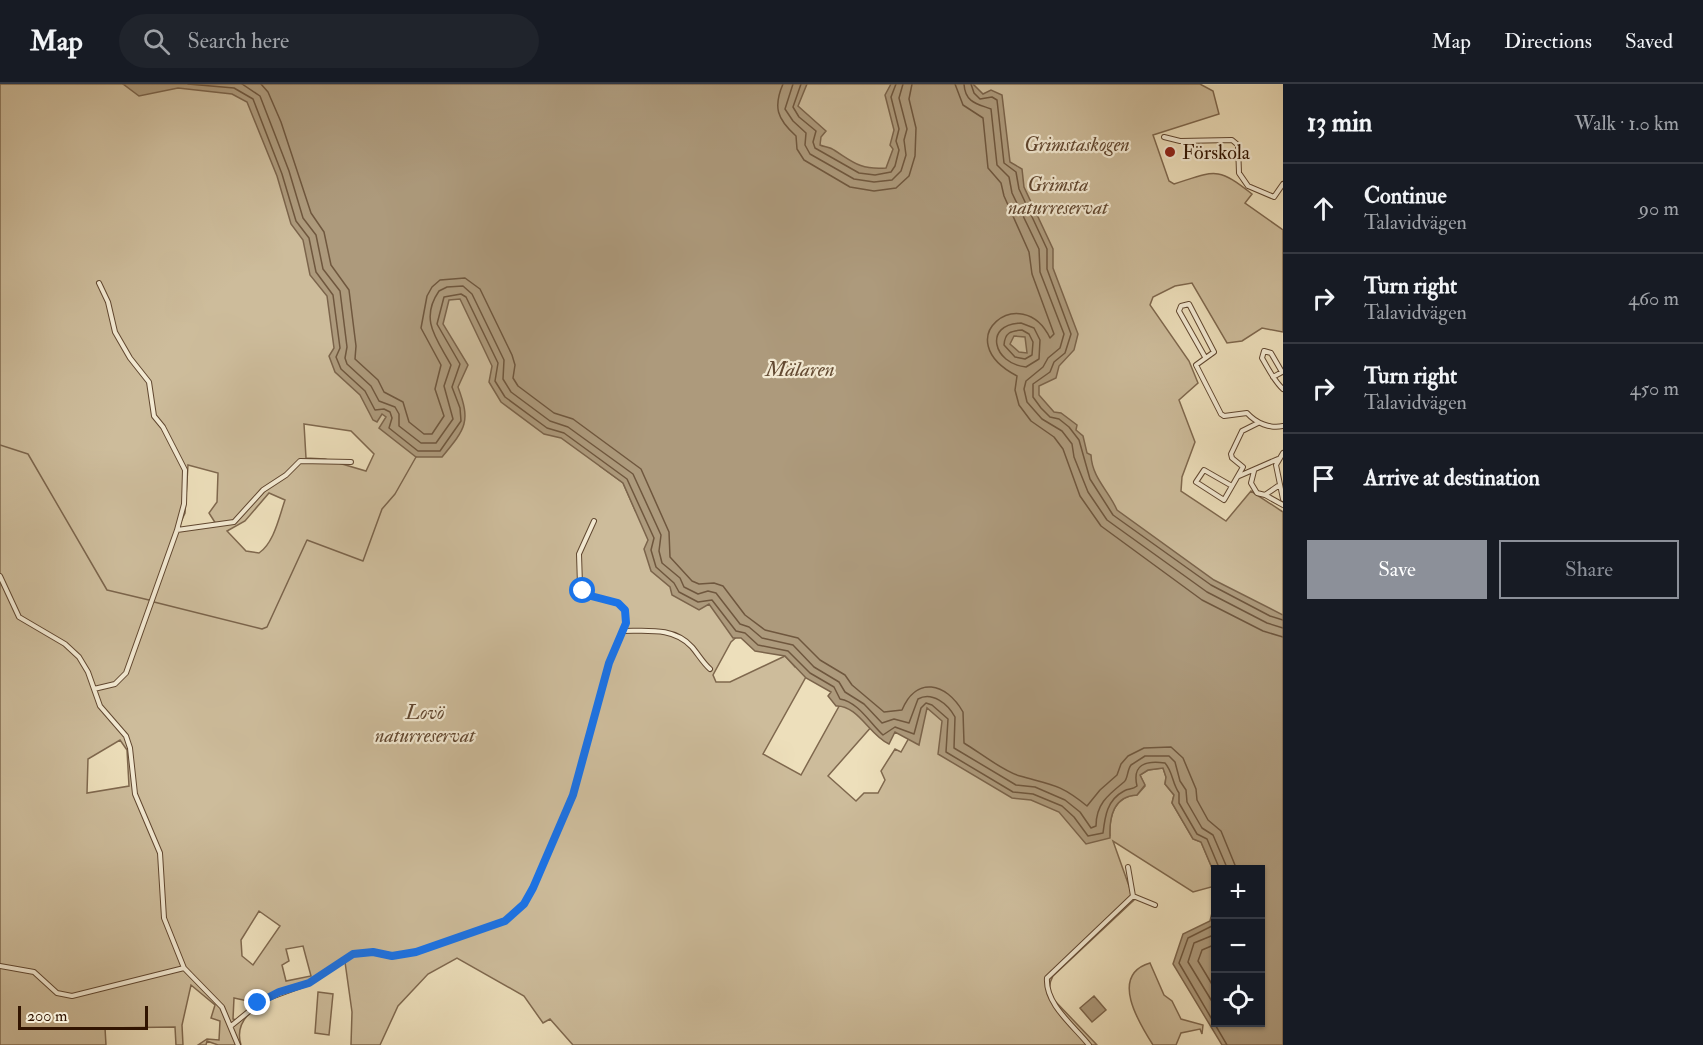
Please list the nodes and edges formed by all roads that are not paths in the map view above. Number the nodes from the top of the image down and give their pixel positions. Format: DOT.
graph roads {
  1 [pos="1164,137"];
  2 [pos="1283,184"];
  3 [pos="99,283"];
  4 [pos="1205,357"];
  5 [pos="1273,377"];
  6 [pos="1283,389"];
  7 [pos="1258,423"];
  8 [pos="1283,426"];
  9 [pos="1283,453"];
  10 [pos="1278,459"];
  11 [pos="351,462"];
  12 [pos="1254,471"];
  13 [pos="1239,476"];
  14 [pos="1232,486"];
  15 [pos="1278,486"];
  16 [pos="1265,495"];
  17 [pos="1283,499"];
  18 [pos="1283,505"];
  19 [pos="594,521"];
  20 [pos="177,530"];
  21 [pos="0,576"];
  22 [pos="623,631"];
  23 [pos="710,669"];
  24 [pos="94,689"];
  25 [pos="1128,867"];
  26 [pos="1133,896"];
  27 [pos="1155,906"];
  28 [pos="0,966"];
  29 [pos="184,968"];
  30 [pos="231,1026"];
  31 [pos="238,1045"];
  32 [pos="1089,1045"];
  1 -- 2 [label="street"];
  3 -- 20 [label="street"];
  4 -- 4 [label="street"];
  4 -- 7 [label="street"];
  5 -- 5 [label="street"];
  5 -- 6 [label="street"];
  7 -- 8 [label="street"];
  7 -- 13 [label="street"];
  9 -- 10 [label="street"];
  10 -- 12 [label="street"];
  10 -- 15 [label="street"];
  11 -- 20 [label="street"];
  12 -- 13 [label="street"];
  12 -- 16 [label="street"];
  13 -- 14 [label="street"];
  14 -- 14 [label="street"];
  15 -- 16 [label="street"];
  15 -- 17 [label="street"];
  16 -- 18 [label="street"];
  19 -- 22 [label="street"];
  20 -- 24 [label="street"];
  21 -- 24 [label="street"];
  22 -- 23 [label="street"];
  22 -- 30 [label="street"];
  24 -- 29 [label="street"];
  25 -- 26 [label="street"];
  26 -- 27 [label="street"];
  26 -- 32 [label="street"];
  28 -- 29 [label="street"];
  29 -- 30 [label="street"];
  30 -- 31 [label="street"];
}
